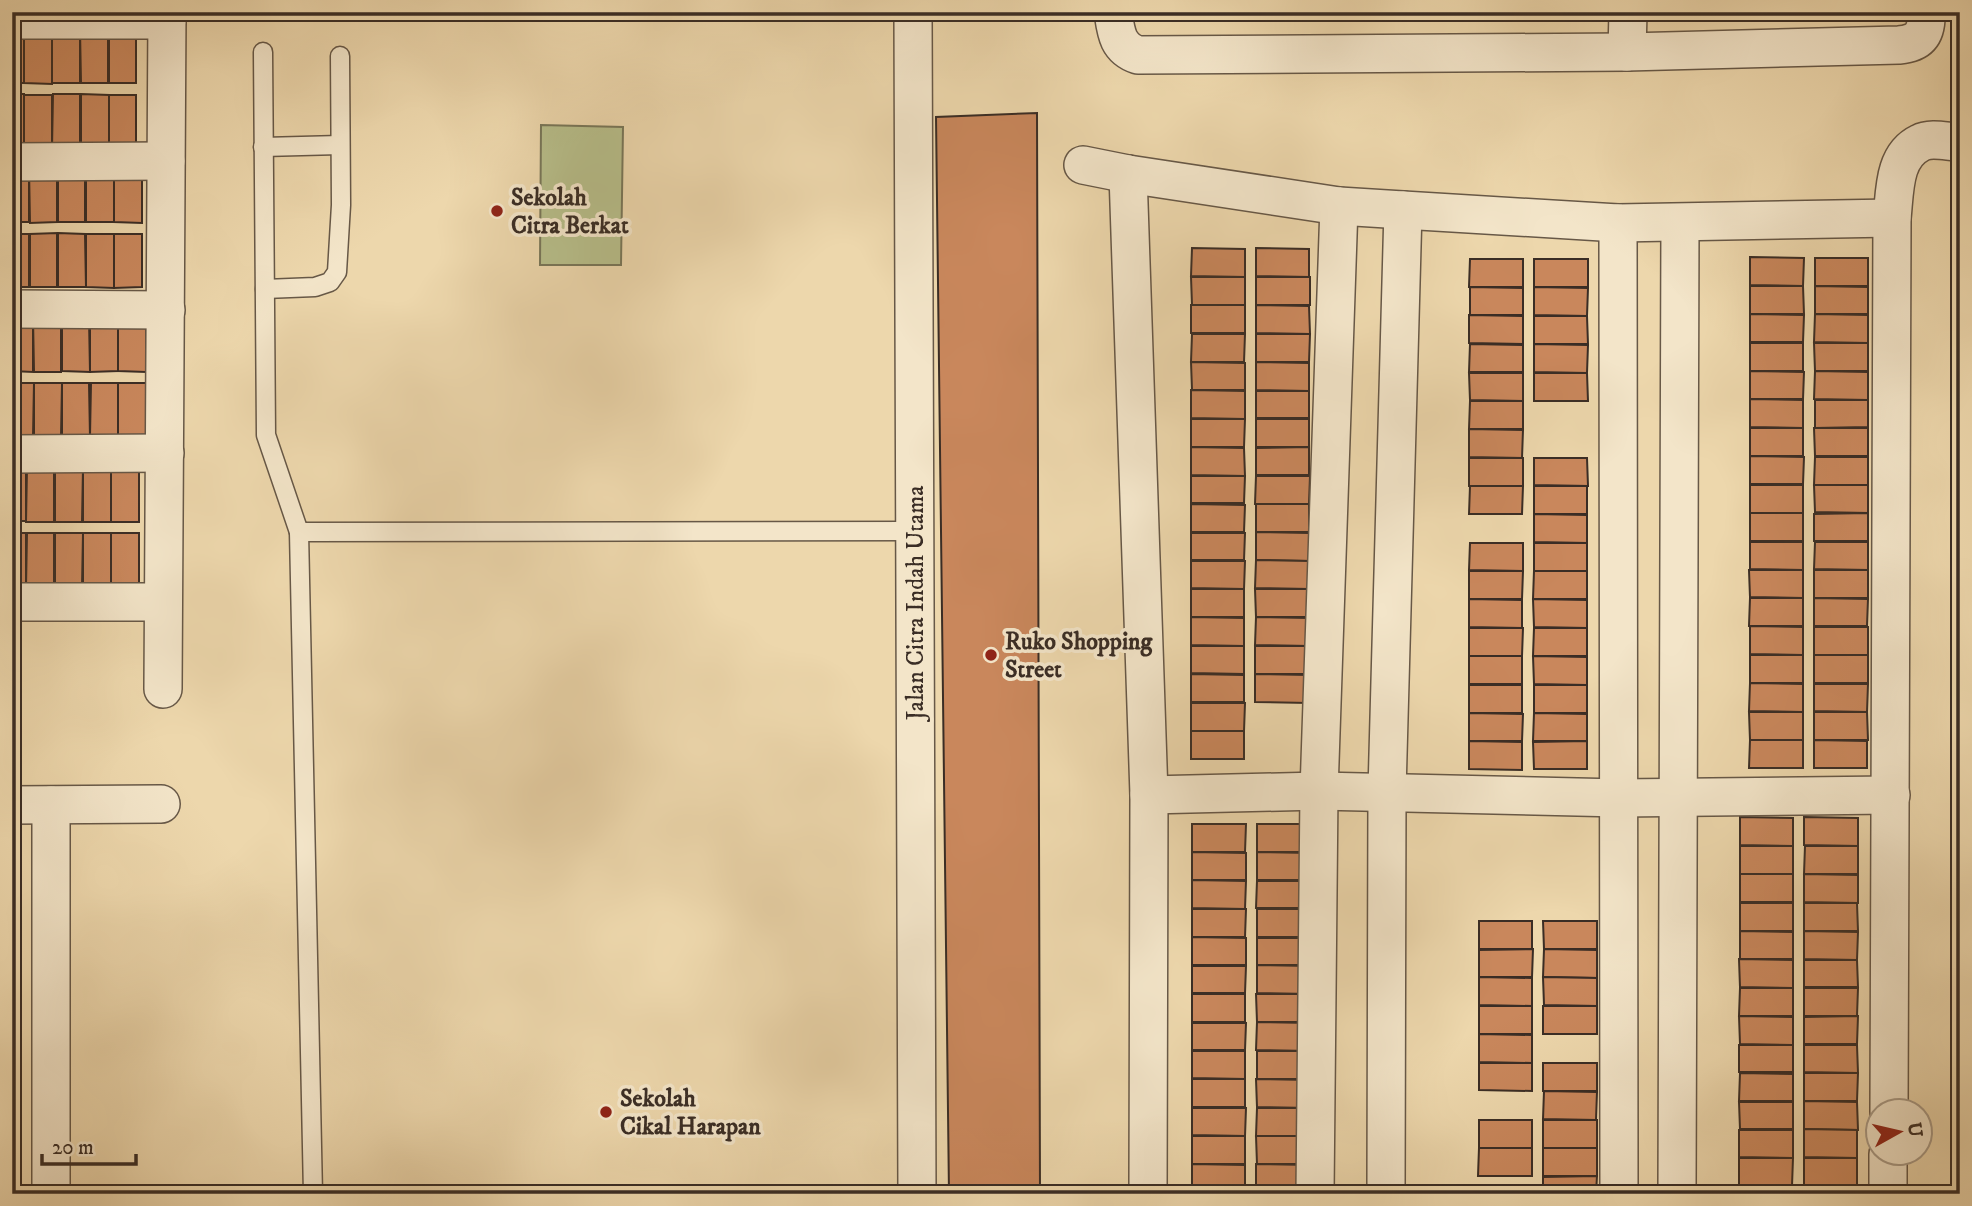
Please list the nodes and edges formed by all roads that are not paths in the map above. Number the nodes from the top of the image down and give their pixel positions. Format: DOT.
graph roads {
  1 [pos="913,12"];
  2 [pos="1113,12"];
  3 [pos="1628,12"];
  4 [pos="1926,12"];
  5 [pos="167,16"];
  6 [pos="12,20"];
  7 [pos="263,52"];
  8 [pos="1627,52"];
  9 [pos="340,56"];
  10 [pos="1960,142"];
  11 [pos="340,145"];
  12 [pos="263,147"];
  13 [pos="166,161"];
  14 [pos="12,162"];
  15 [pos="1083,165"];
  16 [pos="1128,174"];
  17 [pos="1339,206"];
  18 [pos="1403,210"];
  19 [pos="1892,218"];
  20 [pos="1618,223"];
  21 [pos="1680,223"];
  22 [pos="265,289"];
  23 [pos="12,309"];
  24 [pos="166,310"];
  25 [pos="165,453"];
  26 [pos="12,454"];
  27 [pos="914,531"];
  28 [pos="299,532"];
  29 [pos="12,602"];
  30 [pos="161,602"];
  31 [pos="163,689"];
  32 [pos="1319,791"];
  33 [pos="1387,791"];
  34 [pos="1149,795"];
  35 [pos="1891,795"];
  36 [pos="1679,797"];
  37 [pos="1620,798"];
  38 [pos="161,804"];
  39 [pos="12,805"];
  40 [pos="51,805"];
  41 [pos="1889,1098"];
  42 [pos="1888,1168"];
  43 [pos="51,1194"];
  44 [pos="313,1194"];
  45 [pos="917,1194"];
  46 [pos="1148,1194"];
  47 [pos="1315,1194"];
  48 [pos="1385,1194"];
  49 [pos="1619,1194"];
  50 [pos="1677,1194"];
  51 [pos="1888,1194"];
  1 -- 27 [label="street, Jalan Citra Indah Utama"];
  2 -- 8 [label="street"];
  3 -- 8 [label="street"];
  4 -- 8 [label="street"];
  5 -- 6 [label="street"];
  5 -- 13 [label="street"];
  7 -- 12 [label="lane"];
  9 -- 11 [label="lane"];
  10 -- 19 [label="street"];
  11 -- 12 [label="lane"];
  11 -- 22 [label="lane"];
  12 -- 22 [label="lane"];
  13 -- 14 [label="street"];
  13 -- 24 [label="street"];
  15 -- 16 [label="street"];
  16 -- 17 [label="street"];
  16 -- 34 [label="street"];
  17 -- 18 [label="street"];
  17 -- 32 [label="street"];
  18 -- 20 [label="street"];
  18 -- 33 [label="street"];
  19 -- 21 [label="street"];
  19 -- 35 [label="street"];
  20 -- 21 [label="street"];
  20 -- 37 [label="street"];
  21 -- 36 [label="street"];
  22 -- 28 [label="lane"];
  23 -- 24 [label="street"];
  24 -- 25 [label="street"];
  25 -- 26 [label="street"];
  25 -- 30 [label="street"];
  27 -- 28 [label="lane"];
  27 -- 45 [label="street, Jalan Citra Indah Utama"];
  28 -- 44 [label="lane"];
  29 -- 30 [label="street"];
  30 -- 31 [label="street"];
  32 -- 33 [label="street"];
  32 -- 34 [label="street"];
  32 -- 47 [label="street"];
  33 -- 37 [label="street"];
  33 -- 48 [label="street"];
  34 -- 46 [label="street"];
  35 -- 36 [label="street"];
  35 -- 41 [label="street"];
  36 -- 37 [label="street"];
  36 -- 50 [label="street"];
  37 -- 49 [label="street"];
  38 -- 40 [label="street"];
  39 -- 40 [label="street"];
  40 -- 43 [label="street"];
  42 -- 51 [label="street"];
}
